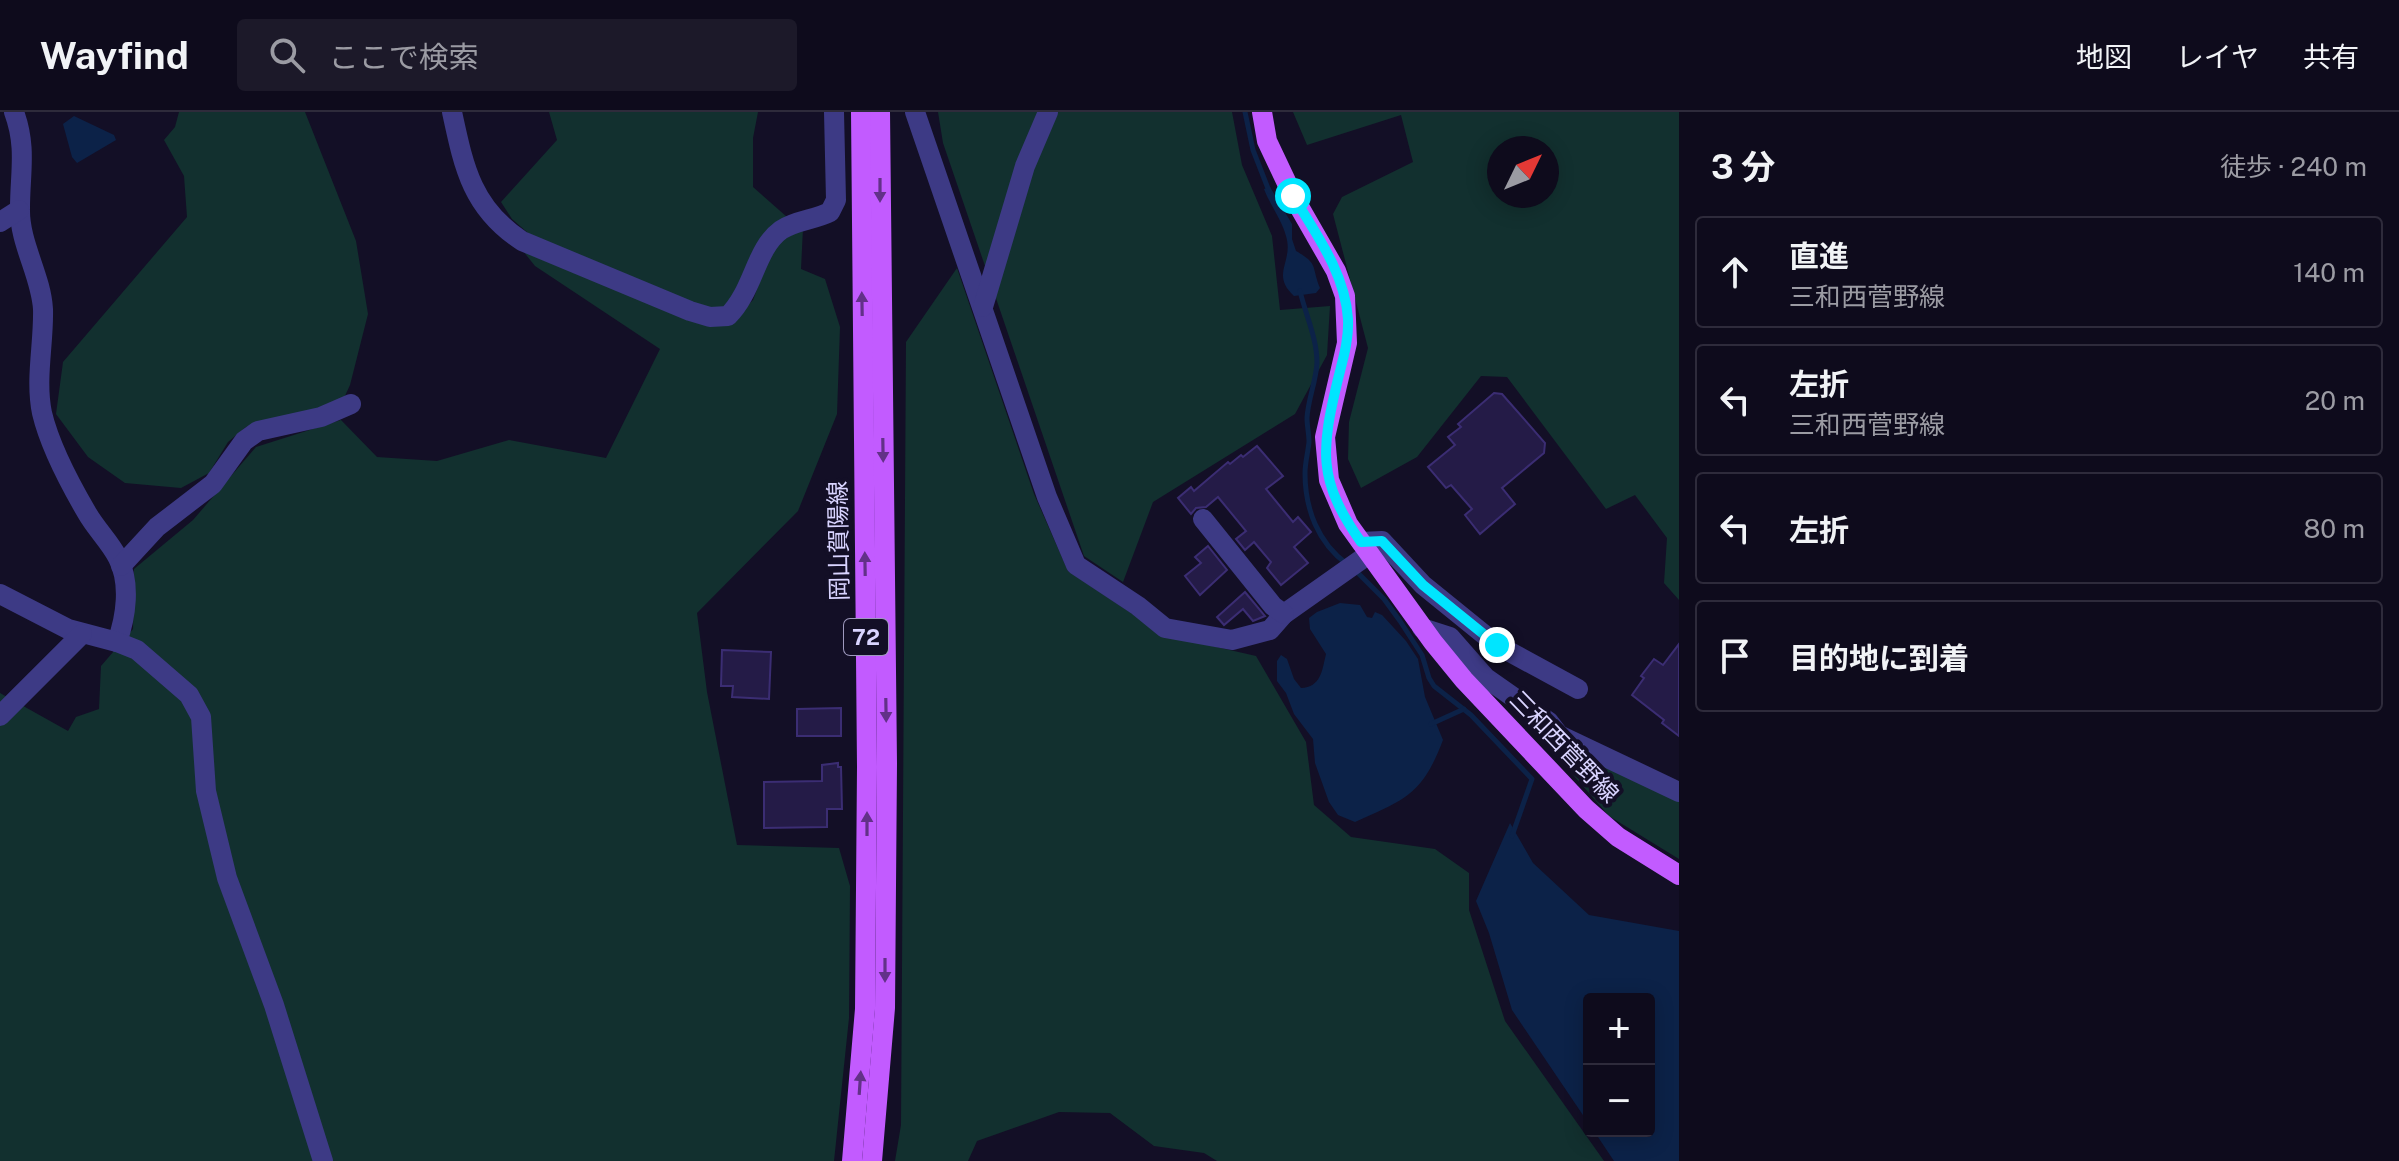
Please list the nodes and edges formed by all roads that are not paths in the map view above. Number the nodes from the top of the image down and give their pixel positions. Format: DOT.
graph roads {
  1 [pos="452,112"];
  2 [pos="834,112"];
  3 [pos="861,112"];
  4 [pos="880,112"];
  5 [pos="915,112"];
  6 [pos="1048,112"];
  7 [pos="1262,112"];
  8 [pos="19,117"];
  9 [pos="19,210"];
  10 [pos="0,222"];
  11 [pos="983,307"];
  12 [pos="351,404"];
  13 [pos="1203,519"];
  14 [pos="1357,558"];
  15 [pos="121,566"];
  16 [pos="0,594"];
  17 [pos="1284,614"];
  18 [pos="1422,628"];
  19 [pos="82,634"];
  20 [pos="117,642"];
  21 [pos="1578,689"];
  22 [pos="0,716"];
  23 [pos="1679,792"];
  24 [pos="1679,875"];
  25 [pos="323,1161"];
  26 [pos="852,1161"];
  27 [pos="872,1161"];
  1 -- 2 [label="street"];
  26 -- 3 [label="main road, 岡山賀陽線 / 72, one-way"];
  4 -- 27 [label="main road, 岡山賀陽線 / 72, one-way"];
  5 -- 11 [label="street"];
  6 -- 11 [label="street"];
  7 -- 14 [label="main road, 三和西菅野線"];
  8 -- 9 [label="street"];
  9 -- 10 [label="street"];
  9 -- 15 [label="street"];
  11 -- 17 [label="street"];
  12 -- 15 [label="street"];
  13 -- 17 [label="street"];
  14 -- 17 [label="street"];
  14 -- 18 [label="main road, 三和西菅野線"];
  14 -- 21 [label="street"];
  15 -- 20 [label="street"];
  16 -- 19 [label="street"];
  18 -- 23 [label="street"];
  18 -- 24 [label="main road, 三和西菅野線"];
  19 -- 20 [label="street"];
  19 -- 22 [label="street"];
  20 -- 25 [label="street"];
}
